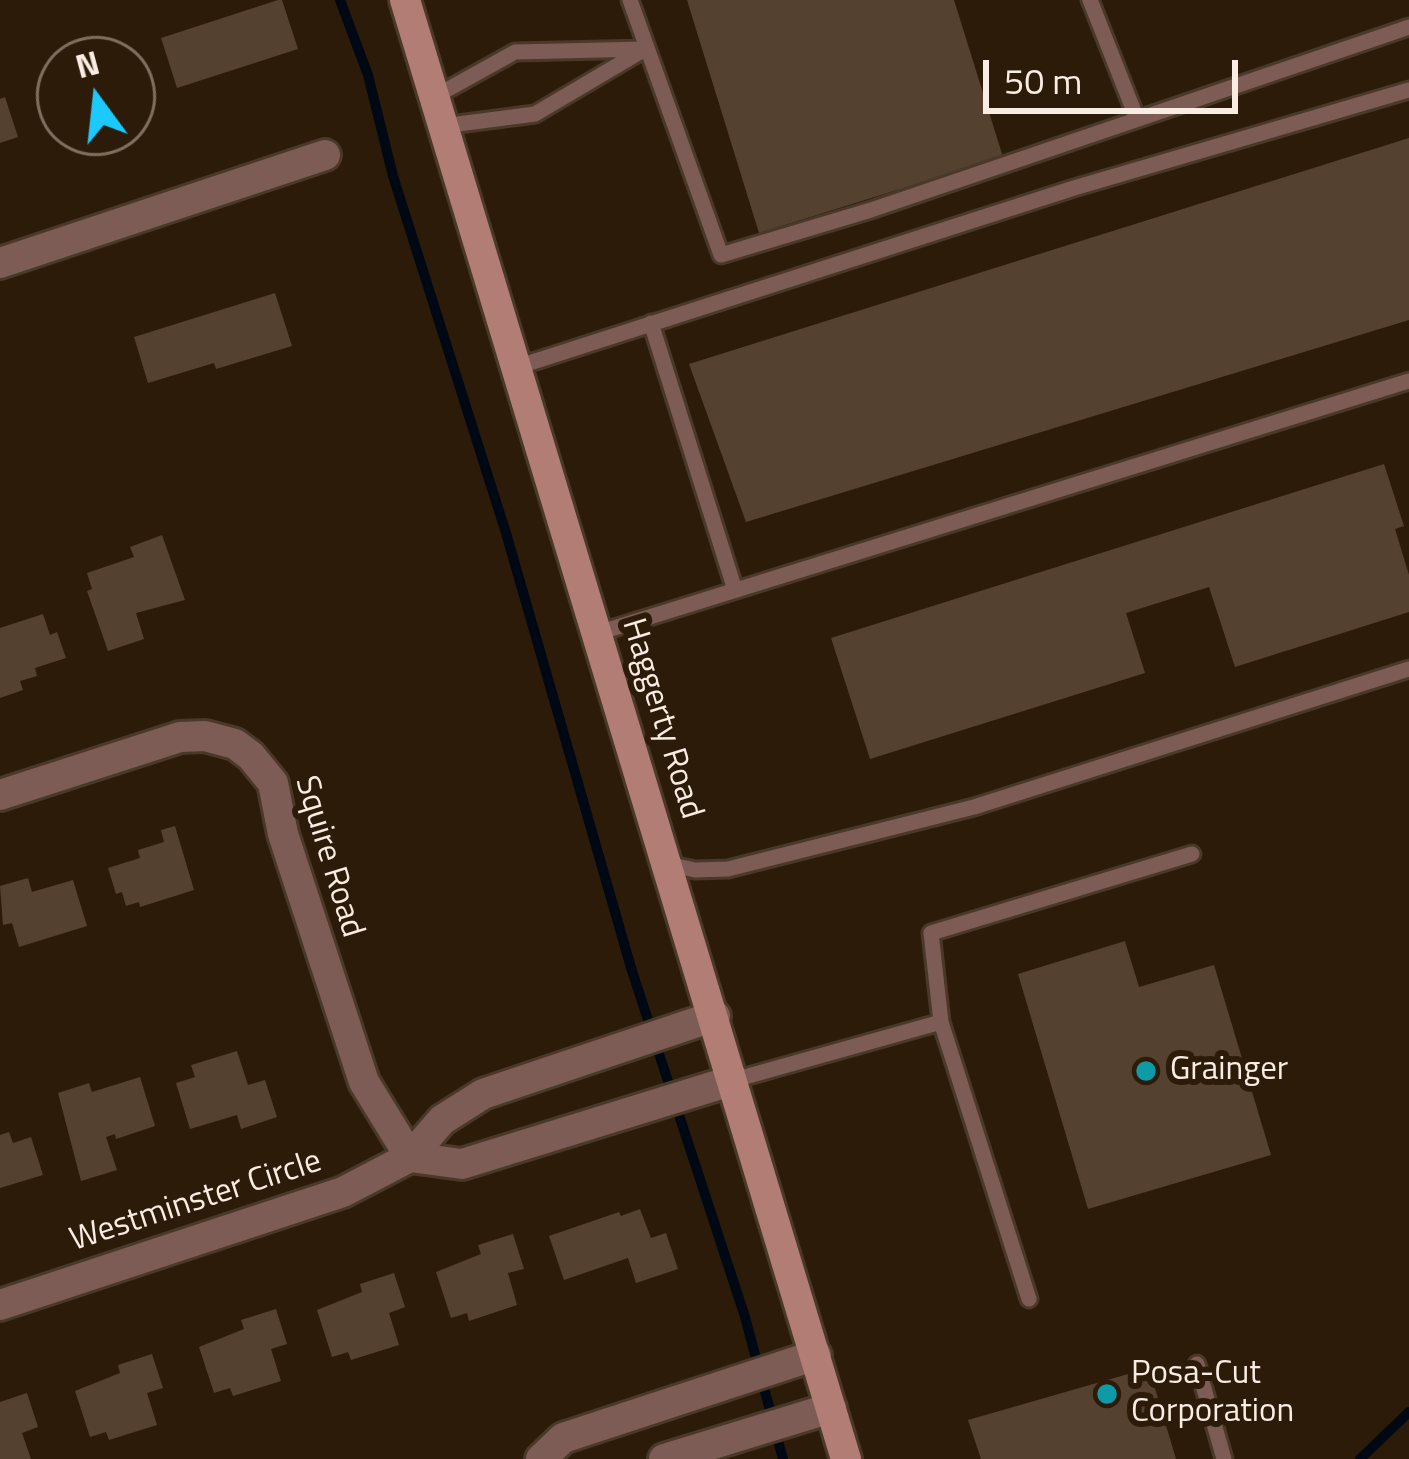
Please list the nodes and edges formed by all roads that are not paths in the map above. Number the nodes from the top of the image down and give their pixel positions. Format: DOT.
graph roads {
  1 [pos="405,0"];
  2 [pos="630,0"];
  3 [pos="1090,0"];
  4 [pos="1409,27"];
  5 [pos="645,50"];
  6 [pos="1409,89"];
  7 [pos="439,112"];
  8 [pos="1137,119"];
  9 [pos="326,155"];
  10 [pos="0,263"];
  11 [pos="651,323"];
  12 [pos="517,367"];
  13 [pos="1409,381"];
  14 [pos="735,590"];
  15 [pos="598,633"];
  16 [pos="1409,669"];
  17 [pos="0,795"];
  18 [pos="1192,854"];
  19 [pos="668,864"];
  20 [pos="715,1016"];
  21 [pos="941,1022"];
  22 [pos="734,1081"];
  23 [pos="410,1157"];
  24 [pos="1029,1299"];
  25 [pos="0,1305"];
  26 [pos="816,1355"];
  27 [pos="1198,1364"];
  28 [pos="831,1408"];
  29 [pos="541,1459"];
  30 [pos="664,1459"];
  31 [pos="847,1459"];
  32 [pos="1224,1459"];
  1 -- 7 [label="street, Haggerty Road"];
  2 -- 5 [label="lane"];
  3 -- 8 [label="lane"];
  4 -- 8 [label="lane"];
  5 -- 7 [label="lane"];
  5 -- 7 [label="lane"];
  5 -- 8 [label="lane"];
  6 -- 11 [label="lane"];
  7 -- 12 [label="street, Haggerty Road"];
  9 -- 10 [label="street"];
  11 -- 12 [label="lane"];
  11 -- 14 [label="lane"];
  12 -- 15 [label="street, Haggerty Road"];
  13 -- 14 [label="lane"];
  14 -- 15 [label="lane"];
  15 -- 19 [label="street, Haggerty Road"];
  16 -- 19 [label="lane"];
  17 -- 23 [label="street, Squire Road"];
  18 -- 21 [label="lane"];
  19 -- 20 [label="street, Haggerty Road"];
  20 -- 22 [label="street, Haggerty Road"];
  20 -- 23 [label="street, Westminster Circle"];
  21 -- 22 [label="lane"];
  21 -- 24 [label="lane"];
  22 -- 23 [label="street"];
  22 -- 26 [label="street, Haggerty Road"];
  23 -- 25 [label="street, Westminster Circle"];
  26 -- 28 [label="street, Haggerty Road"];
  26 -- 29 [label="street"];
  27 -- 32 [label="lane"];
  28 -- 30 [label="street"];
  28 -- 31 [label="street, Haggerty Road"];
}
